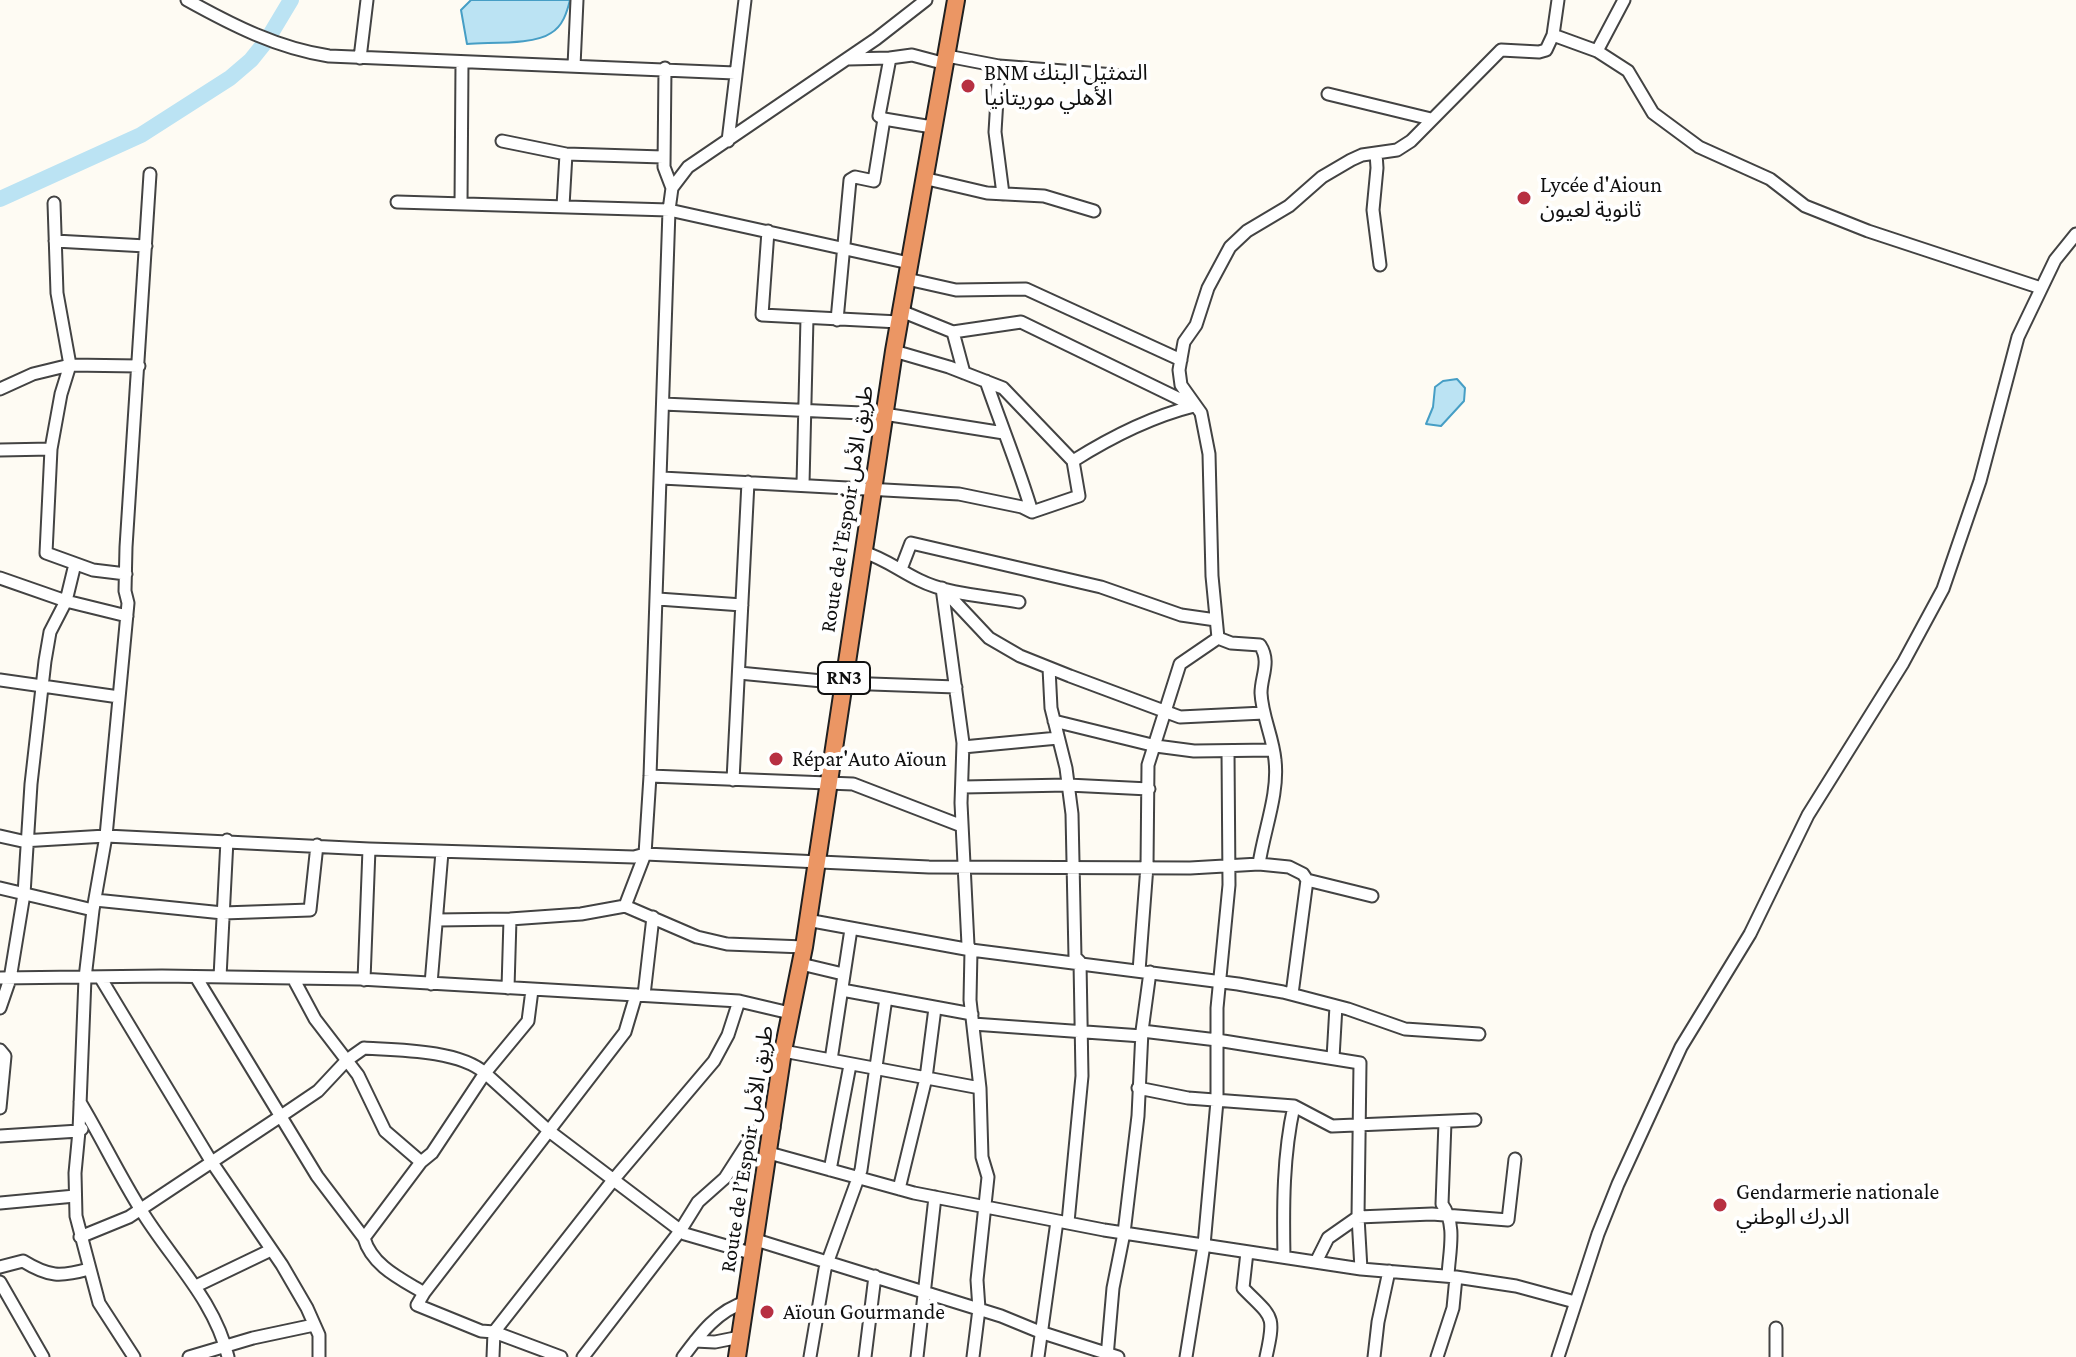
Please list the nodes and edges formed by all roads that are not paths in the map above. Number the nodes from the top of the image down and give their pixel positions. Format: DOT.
graph roads {
  1 [pos="187,0"];
  2 [pos="367,0"];
  3 [pos="577,0"];
  4 [pos="745,0"];
  5 [pos="926,0"];
  6 [pos="956,0"];
  7 [pos="1558,0"];
  8 [pos="1624,0"];
  9 [pos="1553,35"];
  10 [pos="1597,51"];
  11 [pos="360,58"];
  12 [pos="890,58"];
  13 [pos="847,59"];
  14 [pos="946,60"];
  15 [pos="462,63"];
  16 [pos="574,66"];
  17 [pos="999,66"];
  18 [pos="665,68"];
  19 [pos="735,73"];
  20 [pos="1115,75"];
  21 [pos="1328,94"];
  22 [pos="884,119"];
  23 [pos="1431,119"];
  24 [pos="934,125"];
  25 [pos="502,141"];
  26 [pos="728,141"];
  27 [pos="1376,153"];
  28 [pos="566,154"];
  29 [pos="663,157"];
  30 [pos="150,174"];
  31 [pos="923,178"];
  32 [pos="672,188"];
  33 [pos="1003,194"];
  34 [pos="397,202"];
  35 [pos="54,203"];
  36 [pos="461,204"];
  37 [pos="563,206"];
  38 [pos="669,210"];
  39 [pos="1094,211"];
  40 [pos="768,231"];
  41 [pos="2076,234"];
  42 [pos="55,241"];
  43 [pos="146,246"];
  44 [pos="843,248"];
  45 [pos="1380,265"];
  46 [pos="908,271"];
  47 [pos="2041,288"];
  48 [pos="900,316"];
  49 [pos="807,318"];
  50 [pos="837,320"];
  51 [pos="953,332"];
  52 [pos="894,351"];
  53 [pos="1181,360"];
  54 [pos="70,365"];
  55 [pos="139,366"];
  56 [pos="964,373"];
  57 [pos="986,381"];
  58 [pos="0,389"];
  59 [pos="663,404"];
  60 [pos="1194,406"];
  61 [pos="805,409"];
  62 [pos="884,414"];
  63 [pos="1004,433"];
  64 [pos="51,449"];
  65 [pos="0,450"];
  66 [pos="1073,461"];
  67 [pos="662,478"];
  68 [pos="748,482"];
  69 [pos="803,484"];
  70 [pos="872,490"];
  71 [pos="1032,512"];
  72 [pos="863,552"];
  73 [pos="75,564"];
  74 [pos="901,569"];
  75 [pos="126,574"];
  76 [pos="0,578"];
  77 [pos="942,588"];
  78 [pos="658,599"];
  79 [pos="66,601"];
  80 [pos="1019,602"];
  81 [pos="742,605"];
  82 [pos="127,616"];
  83 [pos="1216,620"];
  84 [pos="1218,638"];
  85 [pos="1049,668"];
  86 [pos="739,673"];
  87 [pos="0,680"];
  88 [pos="843,683"];
  89 [pos="41,684"];
  90 [pos="956,687"];
  91 [pos="119,697"];
  92 [pos="1166,713"];
  93 [pos="1264,713"];
  94 [pos="1054,721"];
  95 [pos="1058,738"];
  96 [pos="1156,746"];
  97 [pos="963,747"];
  98 [pos="1273,750"];
  99 [pos="1228,751"];
  100 [pos="650,776"];
  101 [pos="733,780"];
  102 [pos="828,781"];
  103 [pos="1068,785"];
  104 [pos="963,787"];
  105 [pos="1149,789"];
  106 [pos="962,826"];
  107 [pos="0,836"];
  108 [pos="106,836"];
  109 [pos="27,840"];
  110 [pos="227,840"];
  111 [pos="317,845"];
  112 [pos="369,849"];
  113 [pos="442,852"];
  114 [pos="645,854"];
  115 [pos="816,861"];
  116 [pos="1259,864"];
  117 [pos="1228,865"];
  118 [pos="1147,866"];
  119 [pos="964,868"];
  120 [pos="1072,868"];
  121 [pos="1307,880"];
  122 [pos="0,888"];
  123 [pos="24,894"];
  124 [pos="1372,896"];
  125 [pos="94,905"];
  126 [pos="625,906"];
  127 [pos="223,913"];
  128 [pos="653,917"];
  129 [pos="510,919"];
  130 [pos="437,920"];
  131 [pos="807,920"];
  132 [pos="851,929"];
  133 [pos="804,947"];
  134 [pos="971,950"];
  135 [pos="1080,962"];
  136 [pos="801,964"];
  137 [pos="1145,971"];
  138 [pos="843,974"];
  139 [pos="100,977"];
  140 [pos="196,977"];
  141 [pos="220,977"];
  142 [pos="5,978"];
  143 [pos="85,978"];
  144 [pos="293,978"];
  145 [pos="364,980"];
  146 [pos="1221,982"];
  147 [pos="431,984"];
  148 [pos="508,988"];
  149 [pos="532,990"];
  150 [pos="842,990"];
  151 [pos="1292,994"];
  152 [pos="640,995"];
  153 [pos="886,998"];
  154 [pos="739,1001"];
  155 [pos="1336,1006"];
  156 [pos="0,1008"];
  157 [pos="935,1008"];
  158 [pos="790,1013"];
  159 [pos="973,1019"];
  160 [pos="1081,1031"];
  161 [pos="1142,1034"];
  162 [pos="1479,1034"];
  163 [pos="1217,1040"];
  164 [pos="0,1050"];
  165 [pos="783,1051"];
  166 [pos="1333,1058"];
  167 [pos="347,1060"];
  168 [pos="831,1060"];
  169 [pos="850,1065"];
  170 [pos="876,1070"];
  171 [pos="485,1073"];
  172 [pos="926,1078"];
  173 [pos="980,1088"];
  174 [pos="1138,1088"];
  175 [pos="1217,1101"];
  176 [pos="80,1102"];
  177 [pos="1294,1106"];
  178 [pos="0,1108"];
  179 [pos="281,1116"];
  180 [pos="1475,1120"];
  181 [pos="92,1122"];
  182 [pos="1445,1122"];
  183 [pos="1360,1126"];
  184 [pos="774,1128"];
  185 [pos="79,1131"];
  186 [pos="549,1131"];
  187 [pos="0,1136"];
  188 [pos="769,1153"];
  189 [pos="1515,1159"];
  190 [pos="211,1161"];
  191 [pos="421,1162"];
  192 [pos="830,1170"];
  193 [pos="614,1179"];
  194 [pos="857,1179"];
  195 [pos="899,1189"];
  196 [pos="75,1196"];
  197 [pos="935,1197"];
  198 [pos="0,1203"];
  199 [pos="985,1207"];
  200 [pos="140,1209"];
  201 [pos="1450,1215"];
  202 [pos="1358,1217"];
  203 [pos="1062,1222"];
  204 [pos="680,1231"];
  205 [pos="1124,1233"];
  206 [pos="80,1237"];
  207 [pos="364,1238"];
  208 [pos="1204,1245"];
  209 [pos="755,1247"];
  210 [pos="271,1250"];
  211 [pos="1247,1252"];
  212 [pos="1284,1257"];
  213 [pos="829,1261"];
  214 [pos="1316,1262"];
  215 [pos="0,1267"];
  216 [pos="89,1269"];
  217 [pos="1361,1269"];
  218 [pos="1389,1271"];
  219 [pos="875,1276"];
  220 [pos="1452,1277"];
  221 [pos="0,1282"];
  222 [pos="196,1286"];
  223 [pos="925,1292"];
  224 [pos="424,1293"];
  225 [pos="746,1302"];
  226 [pos="1575,1302"];
  227 [pos="979,1309"];
  228 [pos="314,1325"];
  229 [pos="1776,1328"];
  230 [pos="494,1332"];
  231 [pos="1040,1332"];
  232 [pos="740,1337"];
  233 [pos="695,1341"];
  234 [pos="227,1352"];
  235 [pos="1111,1356"];
  236 [pos="43,1357"];
  237 [pos="134,1357"];
  238 [pos="189,1357"];
  239 [pos="319,1357"];
  240 [pos="493,1357"];
  241 [pos="561,1357"];
  242 [pos="583,1357"];
  243 [pos="683,1357"];
  244 [pos="737,1357"];
  245 [pos="810,1357"];
  246 [pos="865,1357"];
  247 [pos="917,1357"];
  248 [pos="973,1357"];
  249 [pos="1038,1357"];
  250 [pos="1186,1357"];
  251 [pos="1266,1357"];
  252 [pos="1374,1357"];
  253 [pos="1437,1357"];
  254 [pos="1558,1357"];
  255 [pos="1776,1357"];
  1 -- 11 [label="street"];
  2 -- 11 [label="street"];
  3 -- 16 [label="street"];
  4 -- 19 [label="street"];
  5 -- 13 [label="street"];
  6 -- 14 [label="highway, Route de l’Espoir طريق الأمل / RN3"];
  7 -- 9 [label="street"];
  8 -- 10 [label="street"];
  9 -- 10 [label="street"];
  9 -- 23 [label="street"];
  10 -- 47 [label="street"];
  11 -- 15 [label="street"];
  12 -- 13 [label="street"];
  12 -- 14 [label="street"];
  12 -- 22 [label="street"];
  13 -- 26 [label="street"];
  14 -- 17 [label="street"];
  14 -- 24 [label="highway, Route de l’Espoir طريق الأمل / RN3"];
  15 -- 16 [label="street"];
  15 -- 36 [label="street"];
  16 -- 18 [label="street"];
  17 -- 20 [label="street"];
  17 -- 33 [label="street"];
  18 -- 19 [label="street"];
  18 -- 29 [label="street"];
  19 -- 26 [label="street"];
  21 -- 23 [label="street"];
  22 -- 24 [label="street"];
  22 -- 44 [label="street"];
  23 -- 27 [label="street"];
  24 -- 31 [label="highway, Route de l’Espoir طريق الأمل / RN3"];
  25 -- 28 [label="street"];
  26 -- 32 [label="street"];
  27 -- 45 [label="street"];
  27 -- 53 [label="street"];
  28 -- 29 [label="street"];
  28 -- 37 [label="street"];
  29 -- 32 [label="street"];
  30 -- 43 [label="street"];
  31 -- 33 [label="street"];
  31 -- 46 [label="highway, Route de l’Espoir طريق الأمل / RN3"];
  32 -- 38 [label="street"];
  33 -- 39 [label="street"];
  34 -- 36 [label="street"];
  35 -- 42 [label="street"];
  36 -- 37 [label="street"];
  37 -- 38 [label="street"];
  38 -- 40 [label="street"];
  38 -- 59 [label="street"];
  40 -- 44 [label="street"];
  40 -- 49 [label="street"];
  41 -- 47 [label="street"];
  42 -- 43 [label="street"];
  42 -- 54 [label="street"];
  43 -- 55 [label="street"];
  44 -- 46 [label="street"];
  44 -- 50 [label="street"];
  46 -- 48 [label="highway, Route de l’Espoir طريق الأمل / RN3"];
  46 -- 53 [label="street"];
  47 -- 226 [label="street"];
  48 -- 50 [label="street"];
  48 -- 51 [label="street"];
  48 -- 52 [label="highway, Route de l’Espoir طريق الأمل / RN3"];
  49 -- 50 [label="street"];
  49 -- 61 [label="street"];
  51 -- 56 [label="street"];
  51 -- 60 [label="street"];
  52 -- 56 [label="street"];
  52 -- 62 [label="highway, Route de l’Espoir طريق الأمل / RN3"];
  53 -- 60 [label="street"];
  54 -- 55 [label="street"];
  54 -- 58 [label="street"];
  54 -- 64 [label="street"];
  55 -- 75 [label="street"];
  56 -- 57 [label="street"];
  57 -- 63 [label="street"];
  57 -- 66 [label="street"];
  59 -- 61 [label="street"];
  59 -- 67 [label="street"];
  60 -- 66 [label="street"];
  60 -- 83 [label="street"];
  61 -- 62 [label="street"];
  61 -- 69 [label="street"];
  62 -- 63 [label="street"];
  62 -- 70 [label="highway, Route de l’Espoir طريق الأمل / RN3"];
  63 -- 71 [label="street"];
  64 -- 65 [label="street"];
  64 -- 73 [label="street"];
  66 -- 71 [label="street"];
  67 -- 68 [label="street"];
  67 -- 78 [label="street"];
  68 -- 69 [label="street"];
  68 -- 81 [label="street"];
  69 -- 70 [label="street"];
  70 -- 71 [label="street"];
  70 -- 72 [label="highway, Route de l’Espoir طريق الأمل / RN3"];
  72 -- 74 [label="street"];
  72 -- 88 [label="highway, Route de l’Espoir طريق الأمل / RN3"];
  73 -- 75 [label="street"];
  73 -- 79 [label="street"];
  74 -- 77 [label="street"];
  74 -- 83 [label="street"];
  75 -- 82 [label="street"];
  76 -- 79 [label="street"];
  77 -- 80 [label="street"];
  77 -- 85 [label="street"];
  77 -- 90 [label="street"];
  78 -- 81 [label="street"];
  78 -- 100 [label="street"];
  79 -- 82 [label="street"];
  79 -- 89 [label="street"];
  81 -- 86 [label="street"];
  82 -- 91 [label="street"];
  83 -- 84 [label="street"];
  84 -- 92 [label="street"];
  84 -- 93 [label="street"];
  85 -- 92 [label="street"];
  85 -- 94 [label="street"];
  86 -- 88 [label="street"];
  86 -- 101 [label="street"];
  87 -- 89 [label="street"];
  88 -- 90 [label="street"];
  88 -- 102 [label="highway, Route de l’Espoir طريق الأمل / RN3"];
  89 -- 91 [label="street"];
  89 -- 109 [label="street"];
  90 -- 97 [label="street"];
  91 -- 108 [label="street"];
  92 -- 93 [label="street"];
  92 -- 96 [label="street"];
  93 -- 98 [label="street"];
  94 -- 95 [label="street"];
  94 -- 96 [label="street"];
  95 -- 97 [label="street"];
  95 -- 103 [label="street"];
  96 -- 99 [label="street"];
  96 -- 105 [label="street"];
  97 -- 104 [label="street"];
  98 -- 99 [label="street"];
  98 -- 116 [label="street"];
  99 -- 117 [label="street"];
  100 -- 101 [label="street"];
  100 -- 114 [label="street"];
  101 -- 102 [label="street"];
  102 -- 106 [label="street"];
  102 -- 115 [label="highway, Route de l’Espoir طريق الأمل / RN3"];
  103 -- 104 [label="street"];
  103 -- 105 [label="street"];
  103 -- 120 [label="street"];
  104 -- 106 [label="street"];
  105 -- 118 [label="street"];
  106 -- 119 [label="street"];
  107 -- 109 [label="street"];
  108 -- 109 [label="street"];
  108 -- 110 [label="street"];
  108 -- 125 [label="street"];
  109 -- 123 [label="street"];
  110 -- 111 [label="street"];
  110 -- 127 [label="street"];
  111 -- 112 [label="street"];
  111 -- 127 [label="street"];
  112 -- 113 [label="street"];
  112 -- 145 [label="street"];
  113 -- 114 [label="street"];
  113 -- 130 [label="street"];
  114 -- 115 [label="street"];
  114 -- 126 [label="street"];
  115 -- 119 [label="street"];
  115 -- 131 [label="highway, Route de l’Espoir طريق الأمل / RN3"];
  116 -- 117 [label="street"];
  116 -- 121 [label="street"];
  117 -- 118 [label="street"];
  117 -- 146 [label="street"];
  118 -- 120 [label="street"];
  118 -- 137 [label="street"];
  119 -- 120 [label="street"];
  119 -- 134 [label="street"];
  120 -- 135 [label="street"];
  121 -- 124 [label="street"];
  121 -- 151 [label="street"];
  122 -- 123 [label="street"];
  123 -- 125 [label="street"];
  123 -- 142 [label="street"];
  125 -- 127 [label="street"];
  125 -- 143 [label="street"];
  126 -- 128 [label="street"];
  126 -- 129 [label="street"];
  127 -- 141 [label="street"];
  128 -- 133 [label="street"];
  128 -- 152 [label="street"];
  129 -- 130 [label="street"];
  129 -- 148 [label="street"];
  130 -- 147 [label="street"];
  131 -- 132 [label="street"];
  131 -- 133 [label="highway, Route de l’Espoir طريق الأمل / RN3"];
  132 -- 134 [label="street"];
  132 -- 138 [label="street"];
  133 -- 136 [label="highway, Route de l’Espoir طريق الأمل / RN3"];
  134 -- 135 [label="street"];
  134 -- 159 [label="street"];
  135 -- 137 [label="street"];
  135 -- 160 [label="street"];
  136 -- 138 [label="street"];
  136 -- 158 [label="highway, Route de l’Espoir طريق الأمل / RN3"];
  137 -- 146 [label="street"];
  137 -- 161 [label="street"];
  138 -- 150 [label="street"];
  139 -- 140 [label="street"];
  139 -- 143 [label="street"];
  139 -- 190 [label="street"];
  140 -- 141 [label="street"];
  140 -- 179 [label="street"];
  141 -- 144 [label="street"];
  142 -- 143 [label="street"];
  142 -- 156 [label="street"];
  143 -- 176 [label="street"];
  144 -- 145 [label="street"];
  144 -- 167 [label="street"];
  145 -- 147 [label="street"];
  146 -- 151 [label="street"];
  146 -- 163 [label="street"];
  147 -- 148 [label="street"];
  148 -- 149 [label="street"];
  149 -- 152 [label="street"];
  149 -- 171 [label="street"];
  150 -- 153 [label="street"];
  150 -- 168 [label="street"];
  151 -- 155 [label="street"];
  152 -- 154 [label="street"];
  152 -- 186 [label="street"];
  153 -- 157 [label="street"];
  153 -- 170 [label="street"];
  154 -- 158 [label="street"];
  154 -- 193 [label="street"];
  155 -- 162 [label="street"];
  155 -- 166 [label="street"];
  157 -- 159 [label="street"];
  157 -- 172 [label="street"];
  158 -- 165 [label="highway, Route de l’Espoir طريق الأمل / RN3"];
  159 -- 160 [label="street"];
  159 -- 173 [label="street"];
  160 -- 161 [label="street"];
  160 -- 203 [label="street"];
  161 -- 163 [label="street"];
  161 -- 174 [label="street"];
  163 -- 166 [label="street"];
  163 -- 175 [label="street"];
  164 -- 178 [label="street"];
  165 -- 168 [label="street"];
  165 -- 184 [label="highway, Route de l’Espoir طريق الأمل / RN3"];
  166 -- 183 [label="street"];
  167 -- 171 [label="street"];
  167 -- 179 [label="street"];
  167 -- 191 [label="street"];
  168 -- 169 [label="street"];
  169 -- 170 [label="street"];
  169 -- 192 [label="street"];
  170 -- 172 [label="street"];
  170 -- 194 [label="street"];
  171 -- 186 [label="street"];
  171 -- 191 [label="street"];
  172 -- 173 [label="street"];
  172 -- 195 [label="street"];
  173 -- 199 [label="street"];
  174 -- 175 [label="street"];
  174 -- 205 [label="street"];
  175 -- 177 [label="street"];
  175 -- 208 [label="street"];
  176 -- 181 [label="street"];
  176 -- 185 [label="street"];
  177 -- 183 [label="street"];
  177 -- 212 [label="street"];
  179 -- 190 [label="street"];
  179 -- 207 [label="street"];
  180 -- 182 [label="street"];
  181 -- 185 [label="street"];
  181 -- 200 [label="street"];
  182 -- 183 [label="street"];
  182 -- 201 [label="street"];
  183 -- 202 [label="street"];
  184 -- 188 [label="highway, Route de l’Espoir طريق الأمل / RN3"];
  184 -- 204 [label="street"];
  185 -- 187 [label="street"];
  185 -- 196 [label="street"];
  186 -- 193 [label="street"];
  186 -- 224 [label="street"];
  188 -- 192 [label="street"];
  188 -- 209 [label="highway, Route de l’Espoir طريق الأمل / RN3"];
  189 -- 201 [label="street"];
  190 -- 200 [label="street"];
  190 -- 210 [label="street"];
  191 -- 207 [label="street"];
  192 -- 194 [label="street"];
  193 -- 204 [label="street"];
  193 -- 230 [label="street"];
  194 -- 195 [label="street"];
  194 -- 213 [label="street"];
  195 -- 197 [label="street"];
  196 -- 198 [label="street"];
  196 -- 206 [label="street"];
  197 -- 199 [label="street"];
  197 -- 223 [label="street"];
  199 -- 203 [label="street"];
  199 -- 227 [label="street"];
  200 -- 206 [label="street"];
  200 -- 222 [label="street"];
  201 -- 202 [label="street"];
  201 -- 220 [label="street"];
  202 -- 214 [label="street"];
  202 -- 217 [label="street"];
  203 -- 205 [label="street"];
  203 -- 231 [label="street"];
  204 -- 209 [label="street"];
  204 -- 242 [label="street"];
  205 -- 208 [label="street"];
  205 -- 235 [label="street"];
  206 -- 216 [label="street"];
  207 -- 224 [label="street"];
  208 -- 211 [label="street"];
  208 -- 250 [label="street"];
  209 -- 213 [label="street"];
  209 -- 225 [label="highway, Route de l’Espoir طريق الأمل / RN3"];
  210 -- 222 [label="street"];
  210 -- 228 [label="street"];
  211 -- 212 [label="street"];
  211 -- 251 [label="street"];
  212 -- 214 [label="street"];
  213 -- 219 [label="street"];
  213 -- 245 [label="street"];
  214 -- 217 [label="street"];
  215 -- 216 [label="street"];
  216 -- 237 [label="street"];
  217 -- 218 [label="street"];
  218 -- 220 [label="street"];
  218 -- 252 [label="street"];
  219 -- 223 [label="street"];
  219 -- 246 [label="street"];
  220 -- 226 [label="street"];
  220 -- 253 [label="street"];
  221 -- 236 [label="street"];
  222 -- 234 [label="street"];
  223 -- 227 [label="street"];
  223 -- 247 [label="street"];
  224 -- 230 [label="street"];
  225 -- 232 [label="highway, Route de l’Espoir طريق الأمل / RN3"];
  225 -- 233 [label="street"];
  226 -- 254 [label="street"];
  227 -- 231 [label="street"];
  227 -- 248 [label="street"];
  228 -- 234 [label="street"];
  228 -- 239 [label="street"];
  229 -- 255 [label="street"];
  230 -- 240 [label="street"];
  230 -- 241 [label="street"];
  231 -- 235 [label="street"];
  231 -- 249 [label="street"];
  232 -- 233 [label="street"];
  232 -- 244 [label="highway, Route de l’Espoir طريق الأمل / RN3"];
  233 -- 243 [label="street"];
  234 -- 238 [label="street"];
}
